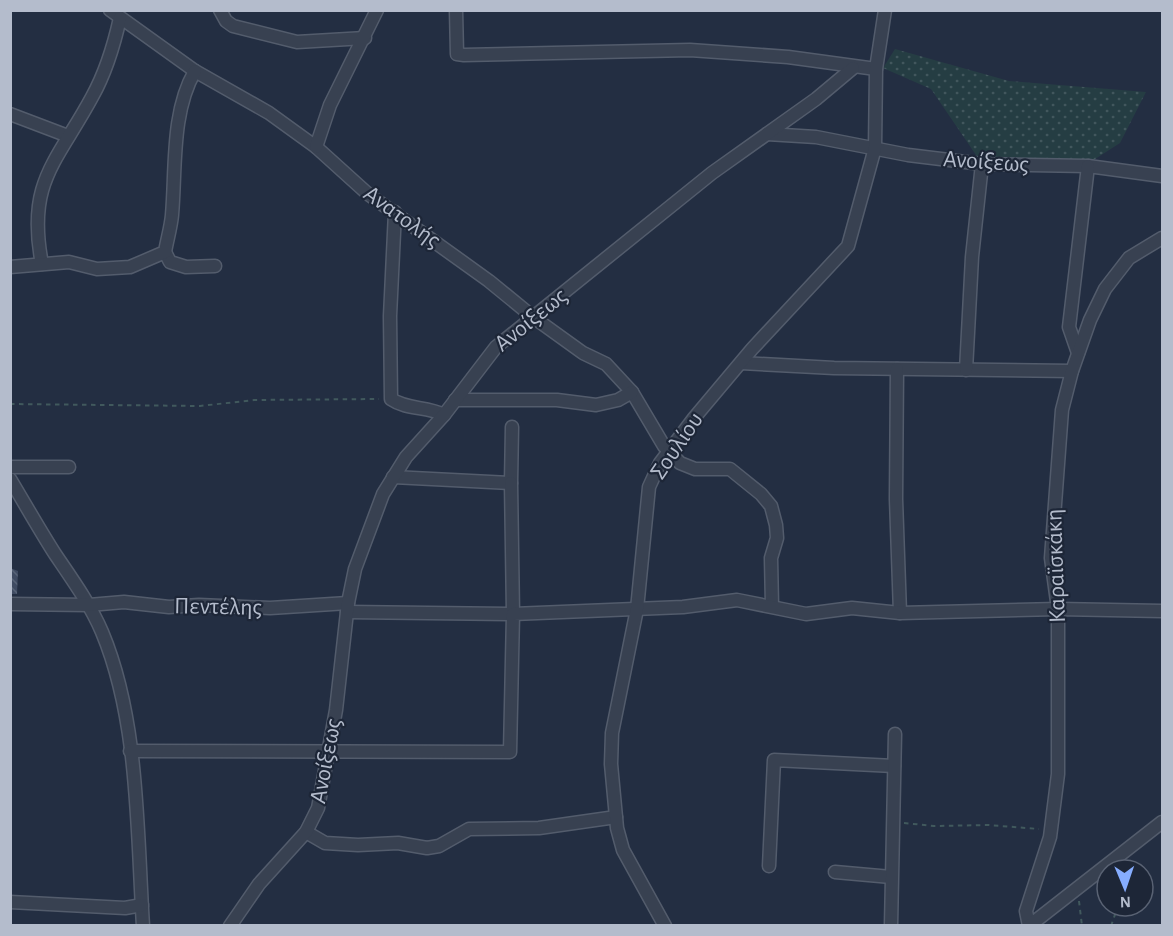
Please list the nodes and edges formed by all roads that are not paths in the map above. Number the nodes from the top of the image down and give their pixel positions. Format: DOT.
graph roads {
  1 [pos="220,10"];
  2 [pos="377,10"];
  3 [pos="456,10"];
  4 [pos="885,10"];
  5 [pos="115,14"];
  6 [pos="365,38"];
  7 [pos="854,68"];
  8 [pos="876,69"];
  9 [pos="195,71"];
  10 [pos="10,114"];
  11 [pos="767,134"];
  12 [pos="68,136"];
  13 [pos="316,147"];
  14 [pos="875,148"];
  15 [pos="982,164"];
  16 [pos="1088,166"];
  17 [pos="1162,176"];
  18 [pos="394,212"];
  19 [pos="1162,238"];
  20 [pos="165,252"];
  21 [pos="42,264"];
  22 [pos="215,266"];
  23 [pos="10,267"];
  24 [pos="533,317"];
  25 [pos="1078,353"];
  26 [pos="741,363"];
  27 [pos="897,369"];
  28 [pos="966,370"];
  29 [pos="1072,371"];
  30 [pos="632,392"];
  31 [pos="455,400"];
  32 [pos="444,415"];
  33 [pos="512,427"];
  34 [pos="668,451"];
  35 [pos="10,467"];
  36 [pos="69,467"];
  37 [pos="393,477"];
  38 [pos="10,479"];
  39 [pos="511,483"];
  40 [pos="10,604"];
  41 [pos="89,605"];
  42 [pos="772,606"];
  43 [pos="347,608"];
  44 [pos="638,609"];
  45 [pos="1059,609"];
  46 [pos="1162,610"];
  47 [pos="900,613"];
  48 [pos="513,614"];
  49 [pos="895,734"];
  50 [pos="330,750"];
  51 [pos="130,751"];
  52 [pos="894,766"];
  53 [pos="616,817"];
  54 [pos="1162,822"];
  55 [pos="306,832"];
  56 [pos="769,866"];
  57 [pos="835,872"];
  58 [pos="891,877"];
  59 [pos="10,902"];
  60 [pos="142,905"];
  61 [pos="143,926"];
  62 [pos="230,926"];
  63 [pos="665,926"];
  64 [pos="891,926"];
  65 [pos="1029,926"];
  1 -- 6 [label="street"];
  2 -- 6 [label="street"];
  3 -- 7 [label="street"];
  4 -- 8 [label="street, Σουλίου"];
  5 -- 9 [label="street, Ανατολής"];
  5 -- 12 [label="street"];
  6 -- 13 [label="street"];
  7 -- 8 [label="street"];
  7 -- 11 [label="street"];
  8 -- 14 [label="street, Σουλίου"];
  9 -- 13 [label="street, Ανατολής"];
  9 -- 20 [label="street"];
  10 -- 12 [label="street"];
  11 -- 14 [label="street, Ανοίξεως"];
  11 -- 24 [label="street, Ανοίξεως"];
  12 -- 21 [label="street"];
  13 -- 18 [label="street, Ανατολής"];
  14 -- 15 [label="street, Ανοίξεως"];
  14 -- 26 [label="street, Σουλίου"];
  15 -- 16 [label="street, Ανοίξεως"];
  15 -- 28 [label="street"];
  16 -- 17 [label="street, Ανοίξεως"];
  16 -- 25 [label="street"];
  18 -- 24 [label="street, Ανατολής"];
  18 -- 32 [label="street"];
  19 -- 25 [label="street, Καραϊσκάκη"];
  20 -- 21 [label="street"];
  20 -- 22 [label="street"];
  21 -- 23 [label="street"];
  24 -- 30 [label="street, Ανατολής"];
  24 -- 31 [label="street, Ανοίξεως"];
  25 -- 29 [label="street, Καραϊσκάκη"];
  26 -- 27 [label="street"];
  26 -- 34 [label="street, Σουλίου"];
  27 -- 28 [label="street"];
  27 -- 47 [label="street"];
  28 -- 29 [label="street"];
  29 -- 45 [label="street, Καραϊσκάκη"];
  30 -- 31 [label="street"];
  30 -- 34 [label="street, Ανατολής"];
  31 -- 32 [label="street, Ανοίξεως"];
  32 -- 37 [label="street, Ανοίξεως"];
  33 -- 39 [label="street"];
  34 -- 42 [label="street"];
  34 -- 44 [label="street, Σουλίου"];
  35 -- 36 [label="street"];
  37 -- 39 [label="street"];
  37 -- 43 [label="street, Ανοίξεως"];
  38 -- 41 [label="street"];
  39 -- 48 [label="street"];
  40 -- 41 [label="street, Πεντέλης"];
  41 -- 43 [label="street, Πεντέλης"];
  41 -- 51 [label="street"];
  42 -- 44 [label="street, Πεντέλης"];
  42 -- 47 [label="street, Πεντέλης"];
  43 -- 48 [label="street, Πεντέλης"];
  43 -- 50 [label="street, Ανοίξεως"];
  44 -- 48 [label="street, Πεντέλης"];
  44 -- 53 [label="street, Σουλίου"];
  45 -- 46 [label="street, Πεντέλης"];
  45 -- 47 [label="street, Πεντέλης"];
  45 -- 65 [label="street, Καραϊσκάκη"];
  48 -- 50 [label="street"];
  49 -- 52 [label="street"];
  50 -- 51 [label="street"];
  50 -- 55 [label="street, Ανοίξεως"];
  51 -- 60 [label="street"];
  52 -- 56 [label="street"];
  52 -- 58 [label="street"];
  53 -- 55 [label="street"];
  53 -- 63 [label="street, Σουλίου"];
  54 -- 65 [label="street"];
  55 -- 62 [label="street, Ανοίξεως"];
  57 -- 58 [label="street"];
  58 -- 64 [label="street"];
  59 -- 60 [label="street"];
  60 -- 61 [label="street"];
}
